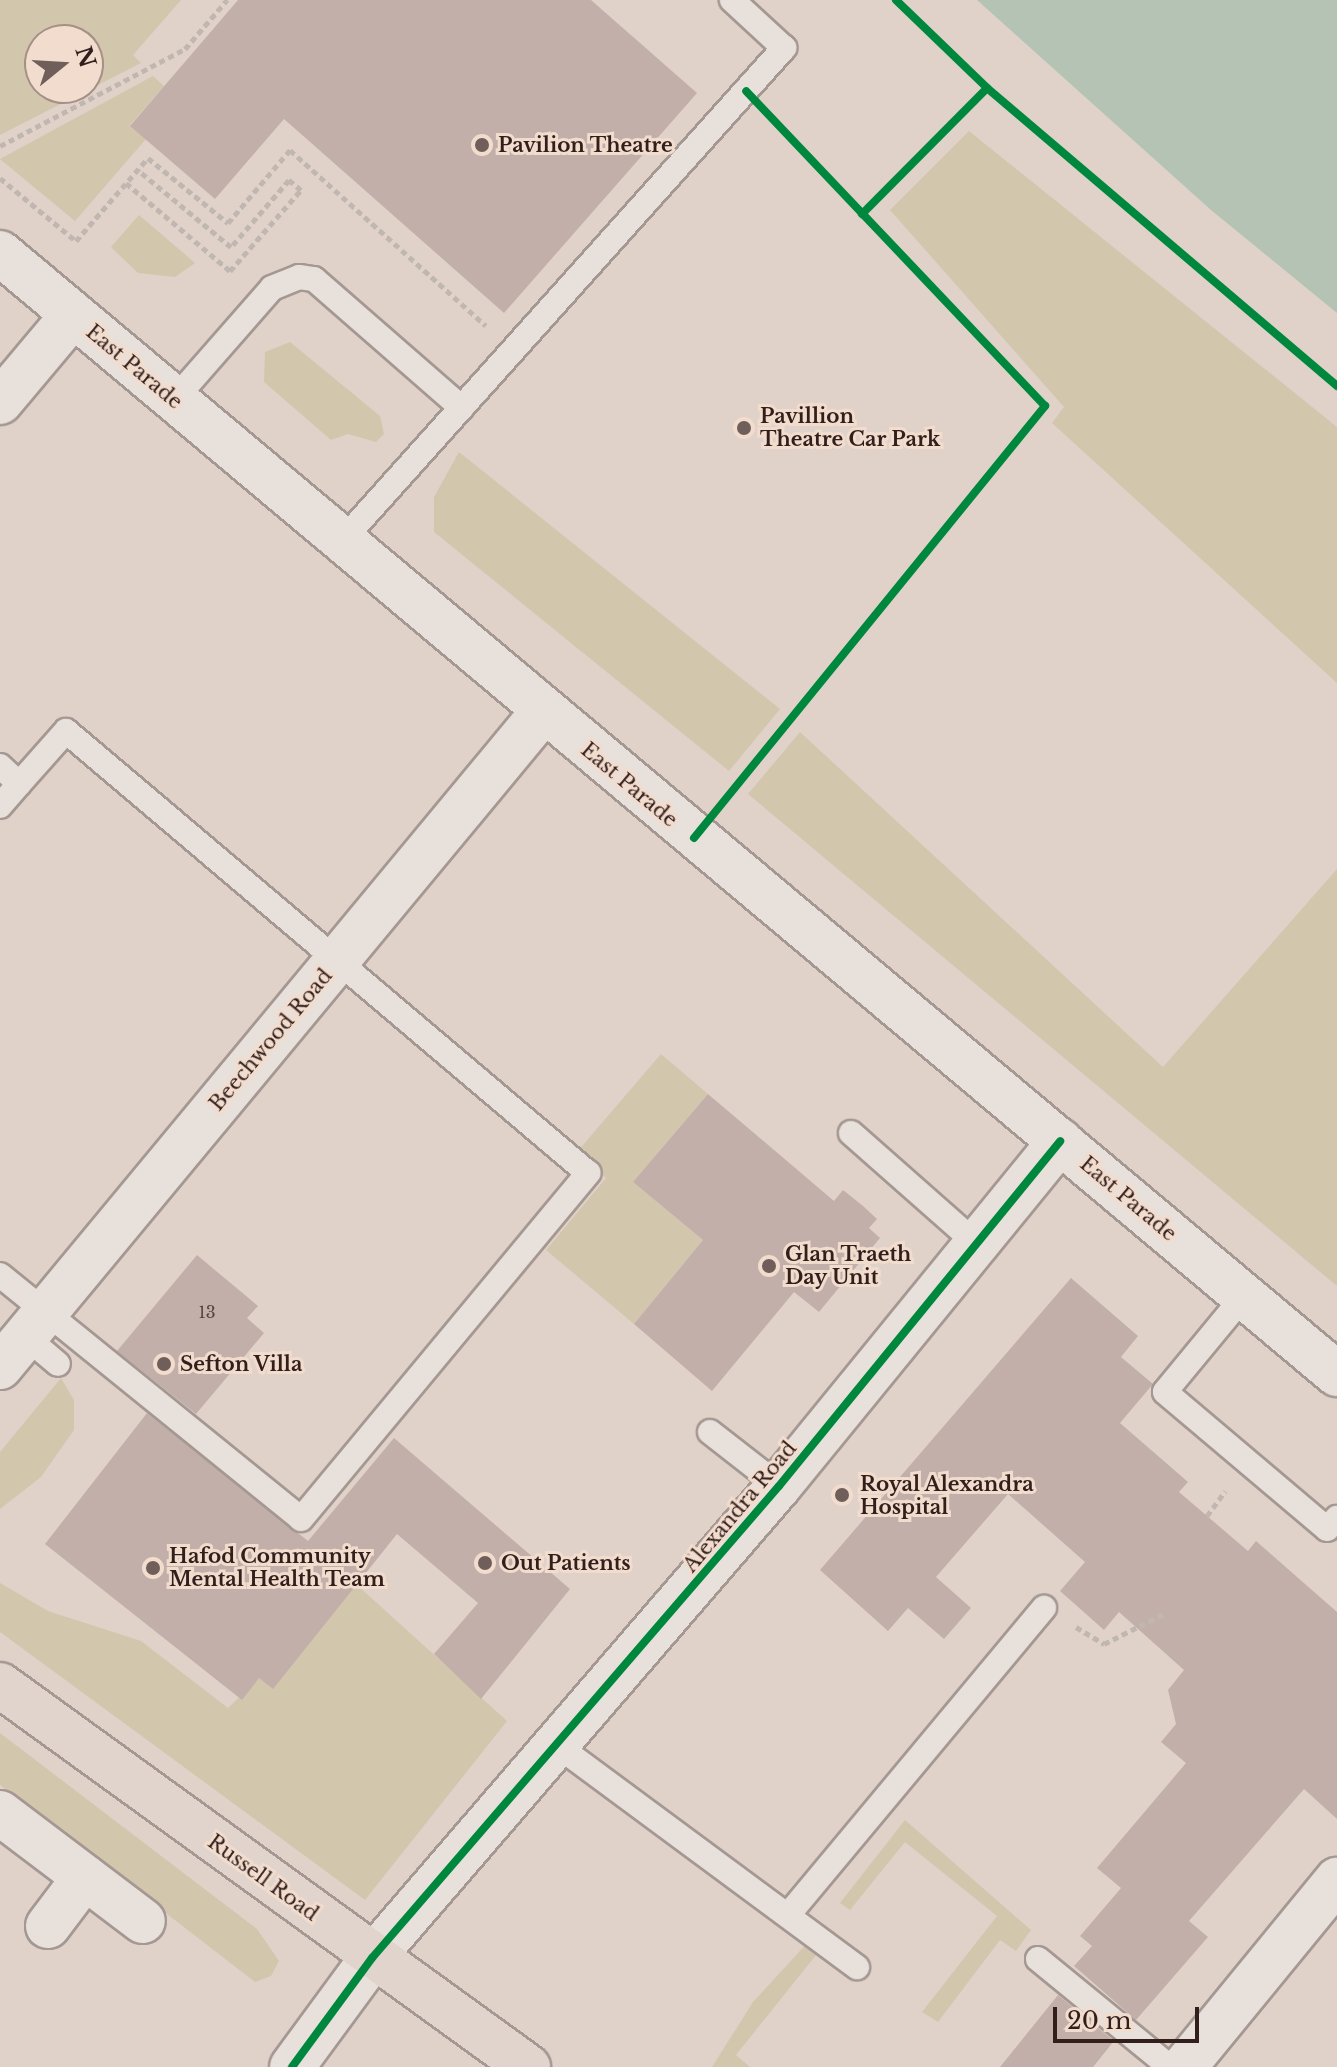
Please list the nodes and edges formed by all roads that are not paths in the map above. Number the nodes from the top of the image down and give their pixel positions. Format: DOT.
graph roads {
  1 [pos="732,0"];
  2 [pos="0,253"];
  3 [pos="73,315"];
  4 [pos="174,400"];
  5 [pos="0,402"];
  6 [pos="462,408"];
  7 [pos="341,542"];
  8 [pos="542,713"];
  9 [pos="0,766"];
  10 [pos="19,784"];
  11 [pos="0,806"];
  12 [pos="335,964"];
  13 [pos="851,1133"];
  14 [pos="1060,1141"];
  15 [pos="978,1245"];
  16 [pos="0,1275"];
  17 [pos="1244,1296"];
  18 [pos="16,1343"];
  19 [pos="58,1364"];
  20 [pos="1337,1374"];
  21 [pos="710,1432"];
  22 [pos="779,1486"];
  23 [pos="1337,1518"];
  24 [pos="1044,1608"];
  25 [pos="0,1685"];
  26 [pos="558,1746"];
  27 [pos="0,1813"];
  28 [pos="85,1877"];
  29 [pos="1337,1880"];
  30 [pos="788,1915"];
  31 [pos="143,1921"];
  32 [pos="48,1926"];
  33 [pos="372,1958"];
  34 [pos="1038,1959"];
  35 [pos="857,1967"];
  36 [pos="292,2067"];
  37 [pos="528,2067"];
  38 [pos="1170,2067"];
  39 [pos="1184,2067"];
  1 -- 6 [label="lane"];
  2 -- 3 [label="street, East Parade"];
  3 -- 4 [label="street, East Parade"];
  3 -- 5 [label="street"];
  4 -- 6 [label="lane"];
  4 -- 7 [label="street, East Parade"];
  6 -- 7 [label="lane"];
  7 -- 8 [label="street, East Parade"];
  8 -- 12 [label="street, Beechwood Road"];
  8 -- 14 [label="street, East Parade"];
  9 -- 10 [label="lane"];
  10 -- 11 [label="lane"];
  10 -- 12 [label="lane"];
  12 -- 18 [label="street, Beechwood Road"];
  12 -- 18 [label="lane"];
  13 -- 15 [label="lane"];
  14 -- 15 [label="street, Alexandra Road"];
  14 -- 17 [label="street, East Parade"];
  15 -- 22 [label="street, Alexandra Road"];
  16 -- 18 [label="lane"];
  17 -- 20 [label="street, East Parade"];
  17 -- 23 [label="lane"];
  18 -- 19 [label="lane"];
  21 -- 22 [label="lane"];
  22 -- 26 [label="street, Alexandra Road"];
  24 -- 30 [label="lane"];
  25 -- 33 [label="main road, Russell Road"];
  26 -- 30 [label="lane"];
  26 -- 33 [label="street, Alexandra Road"];
  27 -- 28 [label="street"];
  28 -- 31 [label="street"];
  28 -- 32 [label="street"];
  29 -- 39 [label="street"];
  30 -- 35 [label="lane"];
  33 -- 36 [label="street, Alexandra Road"];
  33 -- 37 [label="main road, Russell Road"];
  34 -- 38 [label="lane"];
}
